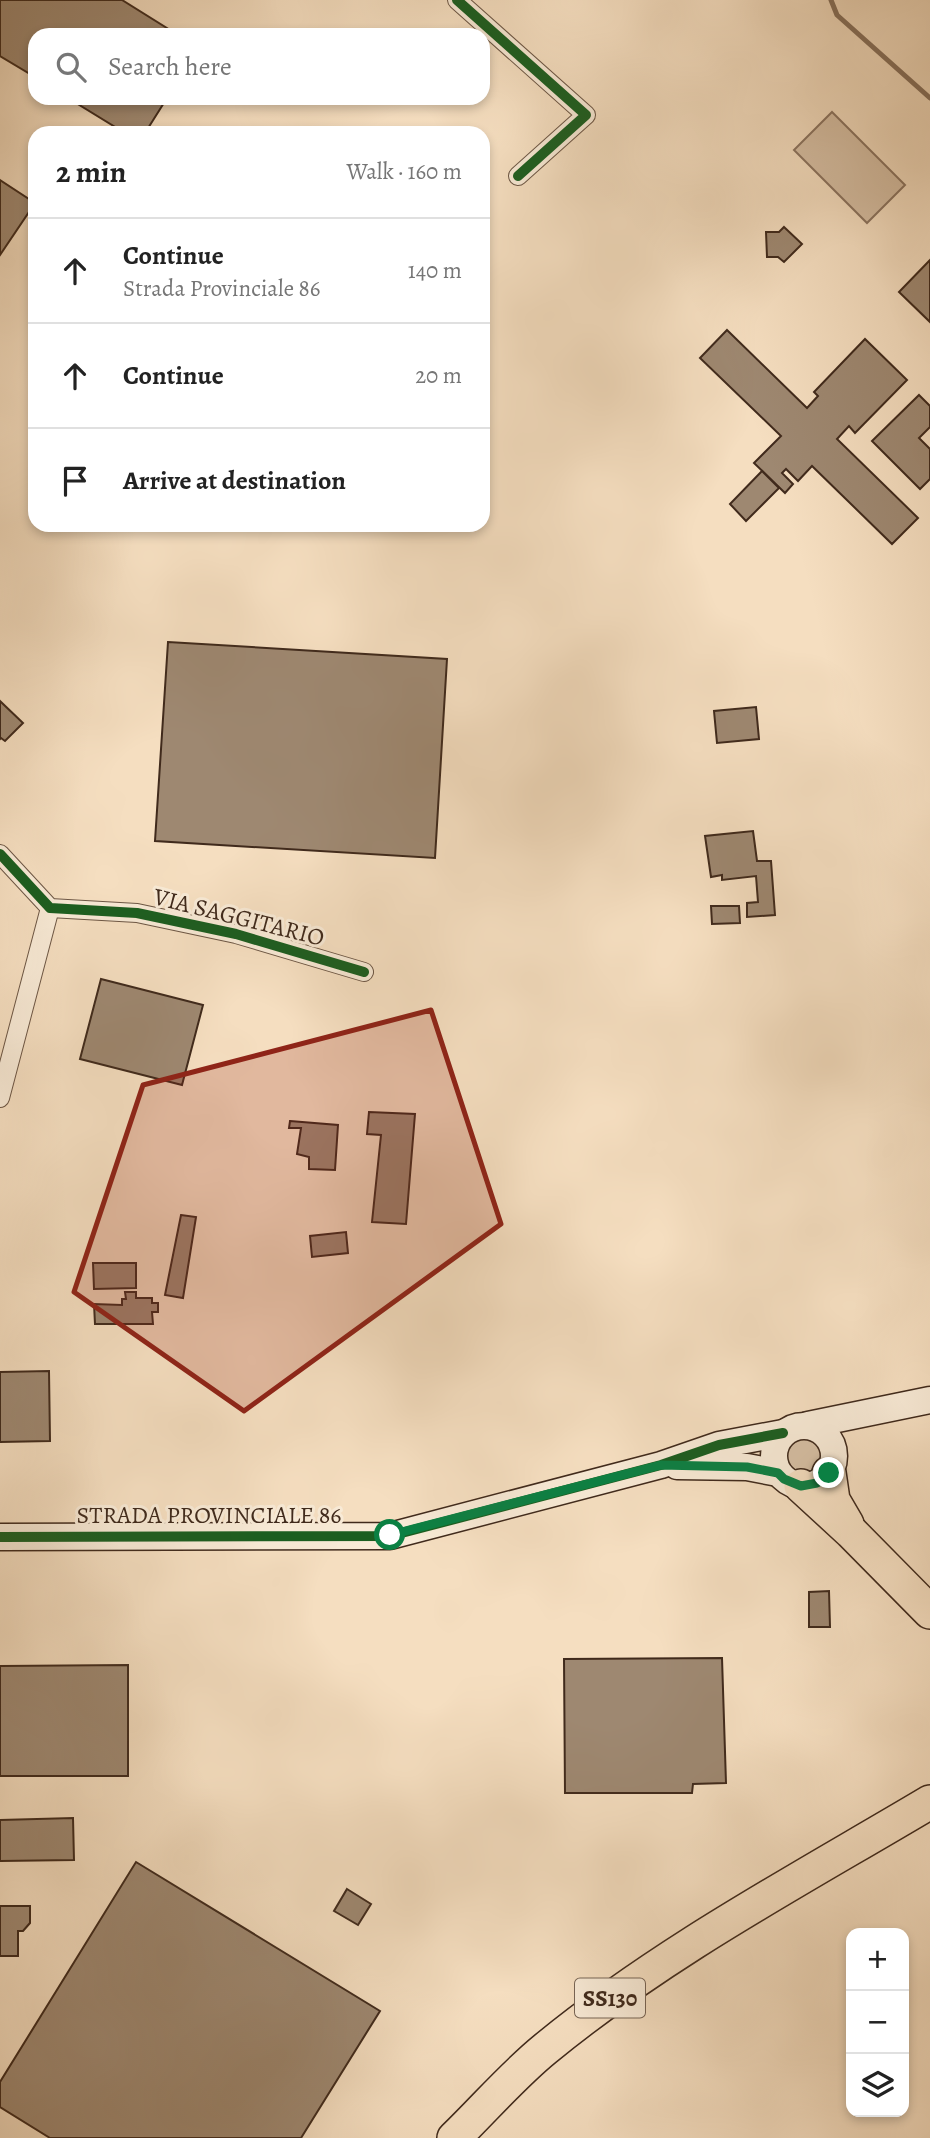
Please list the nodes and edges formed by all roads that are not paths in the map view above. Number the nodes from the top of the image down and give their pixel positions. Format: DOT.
graph roads {
  1 [pos="457,0"];
  2 [pos="488,28"];
  3 [pos="490,29"];
  4 [pos="519,176"];
  5 [pos="0,854"];
  6 [pos="50,908"];
  7 [pos="364,972"];
  8 [pos="0,1098"];
  9 [pos="930,1400"];
  10 [pos="889,1408"];
  11 [pos="796,1429"];
  12 [pos="661,1465"];
  13 [pos="811,1471"];
  14 [pos="10,1537"];
  15 [pos="0,1554"];
  16 [pos="930,1612"];
  17 [pos="930,1780"];
  18 [pos="930,1802"];
  19 [pos="930,1819"];
  20 [pos="788,1886"];
  21 [pos="454,2138"];
  1 -- 2 [label="street"];
  3 -- 4 [label="street"];
  5 -- 6 [label="street"];
  6 -- 7 [label="street, VIA SAGGITARIO"];
  6 -- 8 [label="street"];
  9 -- 10 [label="street, STRADA PROVINCIALE 86"];
  10 -- 11 [label="street, STRADA PROVINCIALE 86"];
  10 -- 13 [label="street, STRADA PROVINCIALE 86"];
  11 -- 12 [label="street, STRADA PROVINCIALE 86"];
  11 -- 13 [label="street"];
  11 -- 13 [label="street"];
  12 -- 13 [label="street, STRADA PROVINCIALE 86"];
  12 -- 14 [label="street, STRADA PROVINCIALE 86"];
  13 -- 16 [label="highway"];
  14 -- 15 [label="street"];
  17 -- 20 [label="highway"];
  18 -- 20 [label="highway, SS130"];
  19 -- 20 [label="highway"];
  20 -- 21 [label="highway, SS130"];
}
